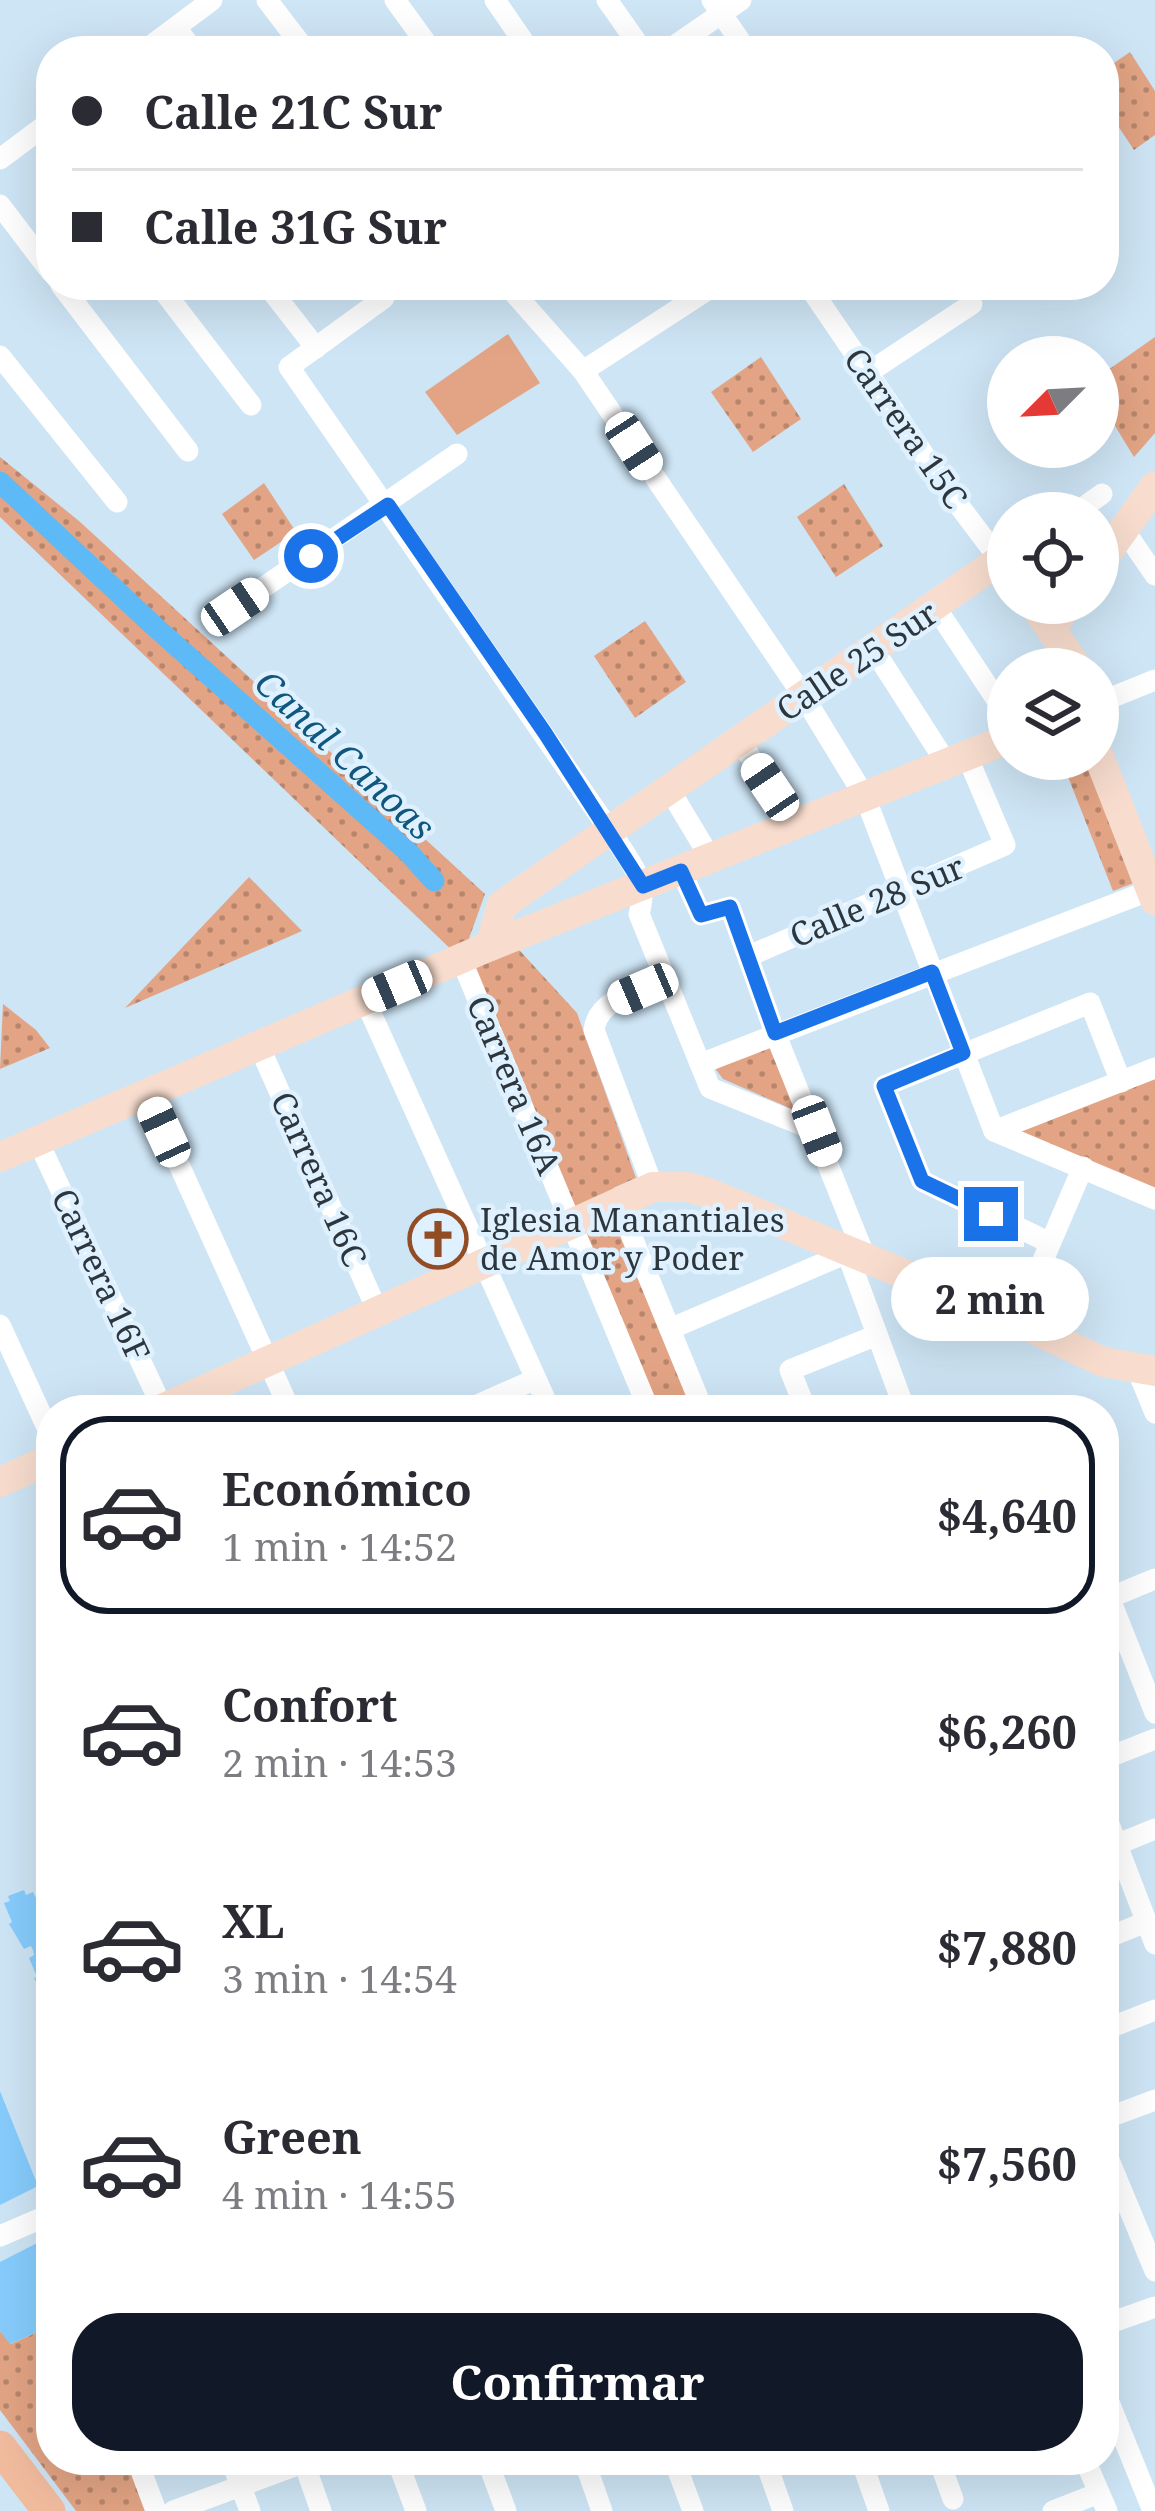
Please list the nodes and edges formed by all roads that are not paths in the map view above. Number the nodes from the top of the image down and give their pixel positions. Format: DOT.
graph roads {
  1 [pos="212,0"];
  2 [pos="266,0"];
  3 [pos="395,0"];
  4 [pos="495,0"];
  5 [pos="608,0"];
  6 [pos="741,0"];
  7 [pos="717,7"];
  8 [pos="176,28"];
  9 [pos="165,36"];
  10 [pos="182,36"];
  11 [pos="294,36"];
  12 [pos="421,36"];
  13 [pos="520,36"];
  14 [pos="633,36"];
  15 [pos="685,36"];
  16 [pos="737,36"];
  17 [pos="36,138"];
  18 [pos="0,159"];
  19 [pos="0,206"];
  20 [pos="36,253"];
  21 [pos="72,300"];
  22 [pos="170,300"];
  23 [pos="279,300"];
  24 [pos="369,300"];
  25 [pos="520,300"];
  26 [pos="692,300"];
  27 [pos="818,300"];
  28 [pos="972,304"];
  29 [pos="316,348"];
  30 [pos="0,356"];
  31 [pos="583,371"];
  32 [pos="868,372"];
  33 [pos="251,405"];
  34 [pos="188,451"];
  35 [pos="458,454"];
  36 [pos="1155,486"];
  37 [pos="117,502"];
  38 [pos="388,505"];
  39 [pos="1124,530"];
  40 [pos="1119,536"];
  41 [pos="987,538"];
  42 [pos="987,574"];
  43 [pos="1155,574"];
  44 [pos="235,607"];
  45 [pos="936,608"];
  46 [pos="874,650"];
  47 [pos="1155,680"];
  48 [pos="987,685"];
  49 [pos="1119,695"];
  50 [pos="804,697"];
  51 [pos="740,741"];
  52 [pos="987,748"];
  53 [pos="957,760"];
  54 [pos="1108,780"];
  55 [pos="670,789"];
  56 [pos="865,797"];
  57 [pos="795,825"];
  58 [pos="610,830"];
  59 [pos="711,859"];
  60 [pos="681,871"];
  61 [pos="643,886"];
  62 [pos="900,891"];
  63 [pos="1153,895"];
  64 [pos="476,952"];
  65 [pos="749,956"];
  66 [pos="932,972"];
  67 [pos="665,980"];
  68 [pos="364,1000"];
  69 [pos="775,1033"];
  70 [pos="259,1046"];
  71 [pos="963,1053"];
  72 [pos="700,1064"];
  73 [pos="1155,1068"];
  74 [pos="1121,1082"];
  75 [pos="146,1094"];
  76 [pos="817,1131"];
  77 [pos="994,1131"];
  78 [pos="38,1141"];
  79 [pos="0,1157"];
  80 [pos="1083,1167"];
  81 [pos="653,1187"];
  82 [pos="1155,1199"];
  83 [pos="618,1203"];
  84 [pos="572,1224"];
  85 [pos="1050,1243"];
  86 [pos="856,1255"];
  87 [pos="484,1264"];
  88 [pos="378,1312"];
  89 [pos="1017,1321"];
  90 [pos="670,1329"];
  91 [pos="877,1335"];
  92 [pos="3,1340"];
  93 [pos="268,1361"];
  94 [pos="1146,1370"];
  95 [pos="536,1378"];
  96 [pos="155,1395"];
  97 [pos="192,1395"];
  98 [pos="283,1395"];
  99 [pos="499,1395"];
  100 [pos="543,1395"];
  101 [pos="643,1395"];
  102 [pos="697,1395"];
  103 [pos="800,1395"];
  104 [pos="899,1395"];
  105 [pos="36,1406"];
  106 [pos="1155,1413"];
  107 [pos="36,1466"];
  108 [pos="0,1482"];
  109 [pos="1155,1579"];
  110 [pos="1119,1590"];
  111 [pos="1119,1626"];
  112 [pos="1155,1714"];
  113 [pos="1155,1739"];
  114 [pos="1119,1753"];
  115 [pos="1155,1829"];
  116 [pos="1119,1843"];
  117 [pos="1119,1857"];
  118 [pos="1144,1885"];
  119 [pos="1146,1922"];
  120 [pos="1119,1933"];
  121 [pos="1155,1944"];
  122 [pos="1155,2010"];
  123 [pos="1119,2024"];
  124 [pos="1155,2100"];
  125 [pos="1119,2114"];
  126 [pos="1119,2184"];
  127 [pos="36,2220"];
  128 [pos="0,2236"];
  129 [pos="1155,2271"];
  130 [pos="1155,2307"];
  131 [pos="1119,2320"];
  132 [pos="1119,2427"];
  133 [pos="0,2446"];
  134 [pos="143,2475"];
  135 [pos="237,2475"];
  136 [pos="270,2475"];
  137 [pos="310,2475"];
  138 [pos="403,2475"];
  139 [pos="493,2475"];
  140 [pos="589,2475"];
  141 [pos="680,2475"];
  142 [pos="770,2475"];
  143 [pos="866,2475"];
  144 [pos="944,2475"];
  145 [pos="241,2486"];
  146 [pos="953,2499"];
  147 [pos="1103,2502"];
  148 [pos="49,2511"];
  149 [pos="156,2511"];
  150 [pos="173,2511"];
  151 [pos="250,2511"];
  152 [pos="322,2511"];
  153 [pos="416,2511"];
  154 [pos="506,2511"];
  155 [pos="602,2511"];
  156 [pos="693,2511"];
  157 [pos="783,2511"];
  158 [pos="879,2511"];
  159 [pos="1053,2511"];
  160 [pos="1153,2511"];
  1 -- 8 [label="street"];
  2 -- 11 [label="street"];
  3 -- 12 [label="street"];
  4 -- 13 [label="street"];
  5 -- 14 [label="street"];
  6 -- 7 [label="street"];
  7 -- 15 [label="street"];
  7 -- 16 [label="street"];
  8 -- 9 [label="street"];
  8 -- 10 [label="street"];
  17 -- 18 [label="street"];
  19 -- 20 [label="street"];
  21 -- 34 [label="street"];
  22 -- 33 [label="street"];
  23 -- 29 [label="street"];
  24 -- 29 [label="street"];
  25 -- 31 [label="street"];
  26 -- 31 [label="street"];
  27 -- 32 [label="street, Carrera 15C"];
  28 -- 32 [label="street"];
  29 -- 38 [label="street"];
  30 -- 37 [label="street"];
  31 -- 50 [label="street"];
  32 -- 41 [label="street, Carrera 15C"];
  35 -- 38 [label="street"];
  36 -- 39 [label="street"];
  38 -- 44 [label="street"];
  38 -- 58 [label="street"];
  39 -- 40 [label="street"];
  39 -- 43 [label="street"];
  42 -- 45 [label="street, Calle 25 Sur"];
  45 -- 46 [label="street, Calle 25 Sur"];
  45 -- 48 [label="street"];
  46 -- 50 [label="street, Calle 25 Sur"];
  46 -- 53 [label="street"];
  47 -- 49 [label="street"];
  50 -- 51 [label="street, Calle 25 Sur"];
  50 -- 56 [label="street"];
  51 -- 55 [label="street, Calle 25 Sur"];
  51 -- 57 [label="street"];
  52 -- 53 [label="street"];
  53 -- 56 [label="street"];
  53 -- 62 [label="street, Calle 28 Sur"];
  54 -- 63 [label="street"];
  55 -- 58 [label="street, Calle 25 Sur"];
  55 -- 59 [label="street"];
  56 -- 57 [label="street"];
  56 -- 62 [label="street"];
  57 -- 59 [label="street"];
  58 -- 61 [label="street"];
  58 -- 64 [label="street, Calle 25 Sur"];
  59 -- 60 [label="street"];
  60 -- 61 [label="street"];
  60 -- 65 [label="street"];
  61 -- 64 [label="street"];
  61 -- 67 [label="street"];
  62 -- 65 [label="street, Calle 28 Sur"];
  62 -- 66 [label="street"];
  63 -- 66 [label="street"];
  64 -- 68 [label="street"];
  64 -- 84 [label="street, Carrera 16A"];
  65 -- 69 [label="street"];
  66 -- 69 [label="street"];
  66 -- 71 [label="street"];
  67 -- 72 [label="street"];
  67 -- 81 [label="street"];
  68 -- 70 [label="street"];
  68 -- 87 [label="street"];
  69 -- 72 [label="street"];
  69 -- 76 [label="street"];
  70 -- 75 [label="street"];
  70 -- 88 [label="street, Carrera 16C"];
  71 -- 74 [label="street"];
  71 -- 77 [label="street"];
  71 -- 85 [label="street"];
  72 -- 76 [label="street"];
  73 -- 74 [label="street"];
  74 -- 77 [label="street"];
  75 -- 78 [label="street"];
  75 -- 93 [label="street"];
  76 -- 86 [label="street"];
  77 -- 80 [label="street"];
  78 -- 79 [label="street"];
  78 -- 96 [label="street, Carrera 16F"];
  80 -- 82 [label="street"];
  80 -- 85 [label="street"];
  81 -- 83 [label="street"];
  81 -- 86 [label="street"];
  83 -- 84 [label="street"];
  83 -- 90 [label="street"];
  84 -- 87 [label="street"];
  84 -- 101 [label="street, Carrera 16A"];
  85 -- 89 [label="street"];
  86 -- 89 [label="street"];
  86 -- 90 [label="street"];
  86 -- 91 [label="street"];
  87 -- 88 [label="street"];
  87 -- 95 [label="street"];
  88 -- 93 [label="street"];
  89 -- 94 [label="street"];
  90 -- 102 [label="street"];
  91 -- 103 [label="street"];
  91 -- 104 [label="street"];
  92 -- 105 [label="street"];
  93 -- 97 [label="street"];
  93 -- 98 [label="street"];
  94 -- 106 [label="street"];
  95 -- 99 [label="street"];
  95 -- 100 [label="street"];
  107 -- 108 [label="street"];
  109 -- 110 [label="street"];
  111 -- 112 [label="street"];
  113 -- 114 [label="street"];
  115 -- 116 [label="street"];
  117 -- 118 [label="street"];
  118 -- 119 [label="street"];
  119 -- 120 [label="street"];
  119 -- 121 [label="street"];
  122 -- 123 [label="street"];
  124 -- 125 [label="street"];
  126 -- 129 [label="street"];
  127 -- 128 [label="street"];
  130 -- 131 [label="street"];
  132 -- 160 [label="street"];
  133 -- 148 [label="main road"];
  134 -- 149 [label="street"];
  135 -- 145 [label="street"];
  136 -- 145 [label="street"];
  137 -- 152 [label="street"];
  138 -- 153 [label="street"];
  139 -- 154 [label="street"];
  140 -- 155 [label="street"];
  141 -- 156 [label="street"];
  142 -- 157 [label="street"];
  143 -- 158 [label="street"];
  144 -- 146 [label="street"];
  145 -- 150 [label="street"];
  145 -- 151 [label="street"];
  147 -- 159 [label="street"];
}
